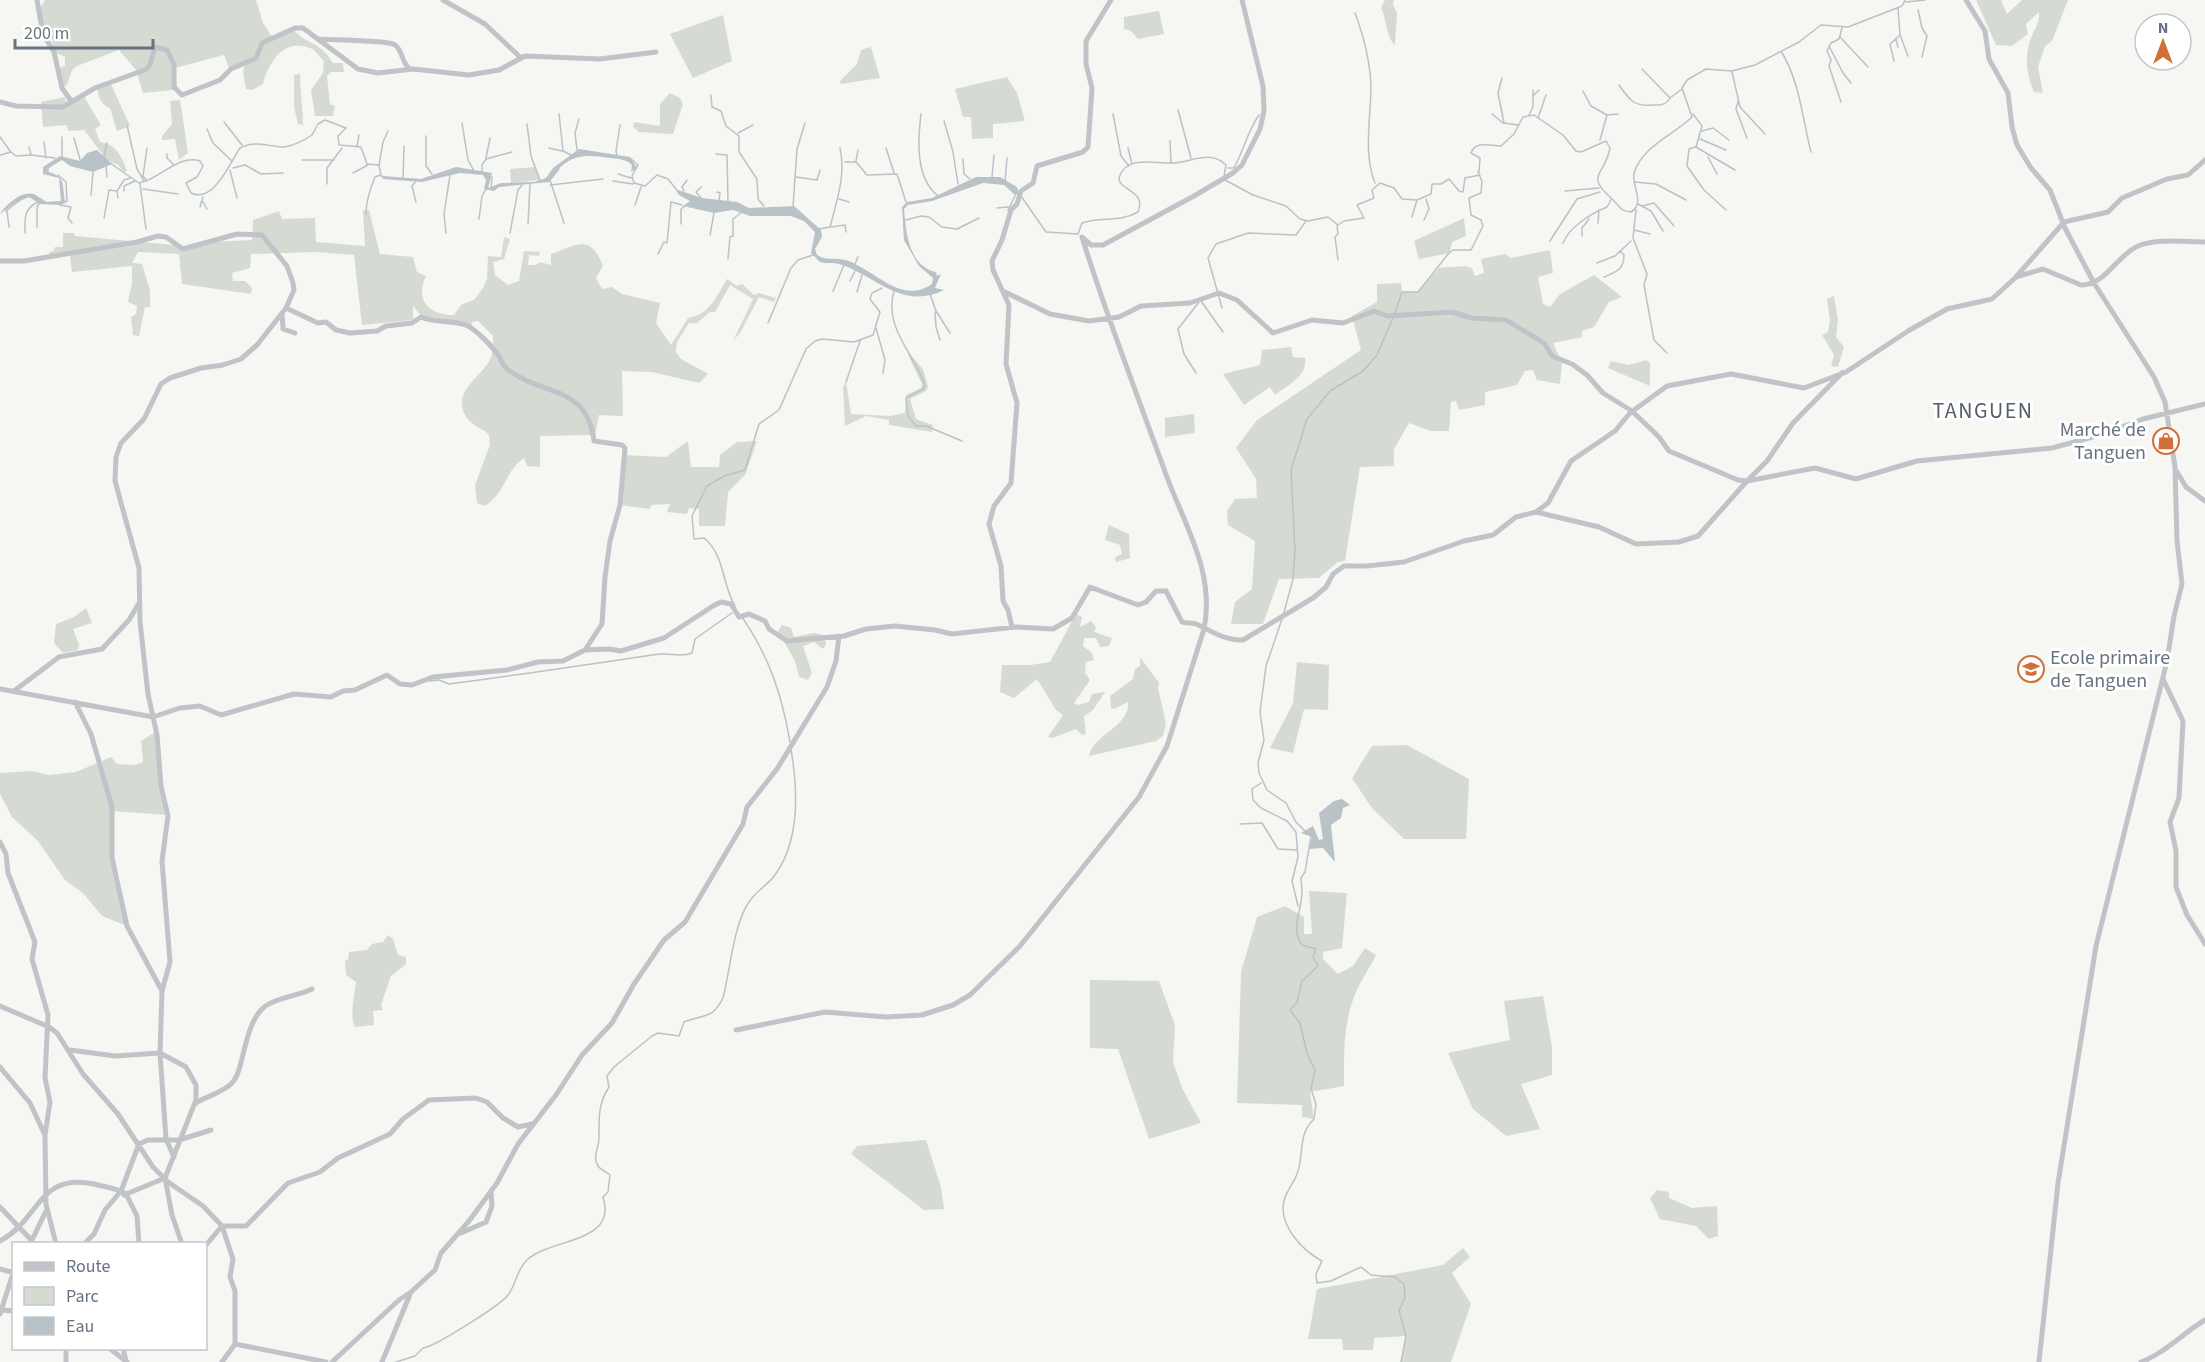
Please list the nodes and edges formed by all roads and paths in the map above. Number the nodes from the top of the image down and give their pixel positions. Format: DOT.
graph roads {
  1 [pos="37,0"];
  2 [pos="443,0"];
  3 [pos="1111,0"];
  4 [pos="1242,0"];
  5 [pos="1967,1"];
  6 [pos="318,39"];
  7 [pos="656,52"];
  8 [pos="520,57"];
  9 [pos="410,69"];
  10 [pos="0,102"];
  11 [pos="72,102"];
  12 [pos="2205,160"];
  13 [pos="2063,223"];
  14 [pos="2205,242"];
  15 [pos="0,261"];
  16 [pos="2015,278"];
  17 [pos="2094,283"];
  18 [pos="1005,292"];
  19 [pos="284,310"];
  20 [pos="1109,320"];
  21 [pos="295,333"];
  22 [pos="1842,373"];
  23 [pos="2205,404"];
  24 [pos="1632,411"];
  25 [pos="2168,412"];
  26 [pos="2175,467"];
  27 [pos="1747,481"];
  28 [pos="2205,501"];
  29 [pos="1536,512"];
  30 [pos="140,602"];
  31 [pos="1012,627"];
  32 [pos="1204,629"];
  33 [pos="839,636"];
  34 [pos="585,650"];
  35 [pos="2163,679"];
  36 [pos="0,689"];
  37 [pos="14,691"];
  38 [pos="75,702"];
  39 [pos="153,717"];
  40 [pos="0,842"];
  41 [pos="2205,945"];
  42 [pos="312,989"];
  43 [pos="162,991"];
  44 [pos="0,1006"];
  45 [pos="49,1027"];
  46 [pos="736,1030"];
  47 [pos="70,1050"];
  48 [pos="160,1053"];
  49 [pos="0,1067"];
  50 [pos="196,1103"];
  51 [pos="534,1123"];
  52 [pos="211,1130"];
  53 [pos="45,1135"];
  54 [pos="166,1139"];
  55 [pos="179,1140"];
  56 [pos="139,1144"];
  57 [pos="174,1157"];
  58 [pos="165,1178"];
  59 [pos="490,1192"];
  60 [pos="45,1193"];
  61 [pos="123,1193"];
  62 [pos="0,1207"];
  63 [pos="46,1211"];
  64 [pos="222,1226"];
  65 [pos="20,1228"];
  66 [pos="459,1234"];
  67 [pos="0,1241"];
  68 [pos="31,1242"];
  69 [pos="32,1242"];
  70 [pos="56,1242"];
  71 [pos="86,1242"];
  72 [pos="140,1242"];
  73 [pos="181,1242"];
  74 [pos="207,1244"];
  75 [pos="12,1275"];
  76 [pos="411,1292"];
  77 [pos="1,1311"];
  78 [pos="12,1311"];
  79 [pos="2205,1320"];
  80 [pos="235,1344"];
  81 [pos="111,1350"];
  82 [pos="126,1361"];
  83 [pos="222,1362"];
  84 [pos="326,1362"];
  85 [pos="332,1362"];
  86 [pos="382,1362"];
  87 [pos="2039,1362"];
  88 [pos="2142,1362"];
  1 -- 11 [label="street"];
  2 -- 8 [label="street"];
  3 -- 18 [label="street"];
  4 -- 20 [label="street"];
  5 -- 13 [label="street"];
  6 -- 9 [label="street"];
  6 -- 9 [label="street"];
  6 -- 11 [label="street"];
  7 -- 8 [label="street"];
  8 -- 9 [label="street"];
  10 -- 11 [label="street"];
  12 -- 13 [label="street"];
  13 -- 16 [label="street"];
  13 -- 17 [label="street"];
  14 -- 17 [label="street"];
  15 -- 19 [label="street"];
  16 -- 17 [label="street"];
  16 -- 22 [label="street"];
  17 -- 25 [label="street"];
  18 -- 20 [label="street"];
  18 -- 31 [label="street"];
  19 -- 21 [label="street"];
  19 -- 30 [label="street"];
  19 -- 34 [label="street"];
  20 -- 24 [label="street"];
  20 -- 32 [label="street"];
  22 -- 24 [label="street"];
  22 -- 27 [label="street"];
  23 -- 25 [label="street"];
  24 -- 27 [label="street"];
  24 -- 29 [label="street"];
  25 -- 26 [label="street"];
  25 -- 27 [label="street"];
  26 -- 28 [label="street"];
  26 -- 35 [label="street"];
  27 -- 29 [label="street"];
  29 -- 32 [label="street"];
  30 -- 37 [label="street"];
  30 -- 39 [label="street"];
  31 -- 32 [label="street"];
  31 -- 33 [label="street"];
  32 -- 46 [label="street"];
  33 -- 34 [label="street"];
  33 -- 51 [label="street"];
  34 -- 39 [label="street"];
  35 -- 41 [label="street"];
  35 -- 87 [label="street"];
  36 -- 37 [label="street"];
  37 -- 38 [label="street"];
  38 -- 39 [label="street"];
  38 -- 43 [label="street"];
  39 -- 43 [label="street"];
  40 -- 45 [label="street"];
  42 -- 50 [label="street"];
  43 -- 48 [label="street"];
  44 -- 45 [label="street"];
  45 -- 47 [label="street"];
  45 -- 53 [label="street"];
  47 -- 48 [label="street"];
  47 -- 56 [label="street"];
  48 -- 50 [label="street"];
  48 -- 54 [label="street"];
  49 -- 53 [label="street"];
  50 -- 55 [label="street"];
  51 -- 59 [label="street"];
  51 -- 64 [label="street"];
  52 -- 55 [label="street"];
  53 -- 60 [label="street"];
  54 -- 55 [label="street"];
  54 -- 56 [label="street"];
  54 -- 57 [label="street"];
  55 -- 57 [label="street"];
  56 -- 58 [label="street"];
  56 -- 61 [label="street"];
  57 -- 58 [label="street"];
  58 -- 61 [label="street"];
  58 -- 64 [label="street"];
  58 -- 73 [label="street"];
  59 -- 66 [label="street"];
  59 -- 66 [label="street"];
  60 -- 61 [label="street"];
  60 -- 63 [label="street"];
  60 -- 65 [label="street"];
  61 -- 71 [label="street"];
  61 -- 72 [label="street"];
  62 -- 65 [label="street"];
  63 -- 69 [label="street"];
  63 -- 70 [label="street"];
  64 -- 74 [label="street"];
  64 -- 80 [label="street"];
  65 -- 67 [label="street"];
  65 -- 68 [label="street"];
  66 -- 76 [label="street"];
  75 -- 77 [label="street"];
  76 -- 85 [label="street"];
  76 -- 86 [label="street"];
  77 -- 78 [label="street"];
  79 -- 88 [label="street"];
  80 -- 83 [label="street"];
  80 -- 84 [label="street"];
  81 -- 82 [label="street"];
}
